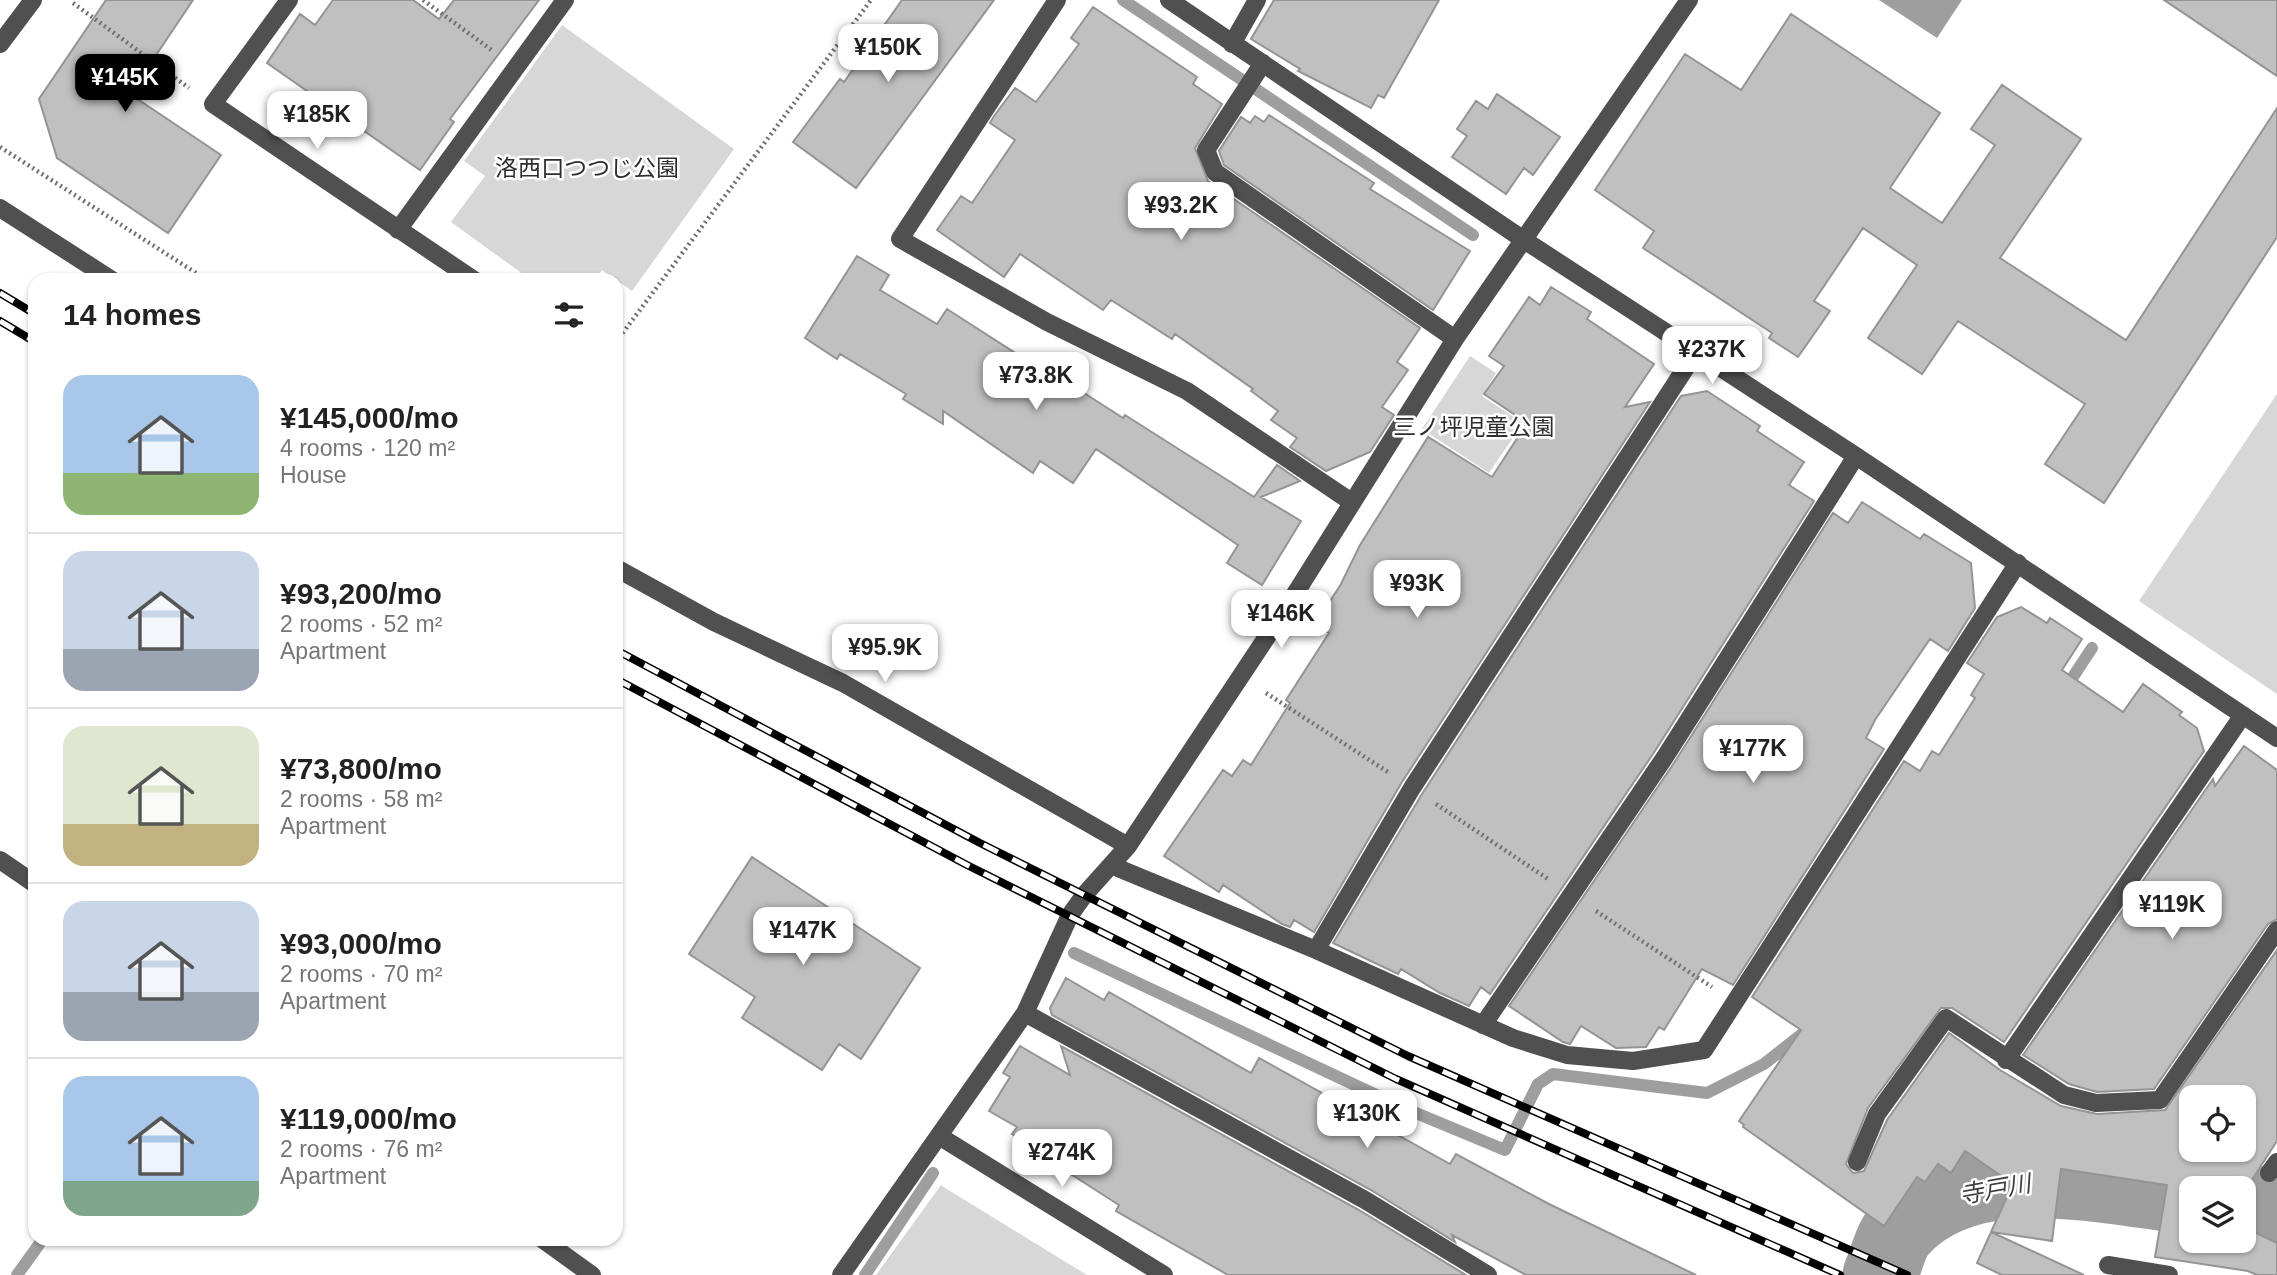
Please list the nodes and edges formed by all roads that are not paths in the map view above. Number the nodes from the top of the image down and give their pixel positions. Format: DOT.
graph roads {
  1 [pos="33,0"];
  2 [pos="289,0"];
  3 [pos="565,0"];
  4 [pos="1057,0"];
  5 [pos="1169,0"];
  6 [pos="1257,0"];
  7 [pos="1689,0"];
  8 [pos="0,44"];
  9 [pos="1232,44"];
  10 [pos="1263,63"];
  11 [pos="0,208"];
  12 [pos="398,230"];
  13 [pos="1524,240"];
  14 [pos="101,273"];
  15 [pos="463,273"];
  16 [pos="1455,339"];
  17 [pos="1696,352"];
  18 [pos="1856,456"];
  19 [pos="1350,501"];
  20 [pos="2018,563"];
  21 [pos="623,572"];
  22 [pos="2243,715"];
  23 [pos="2277,738"];
  24 [pos="1128,846"];
  25 [pos="0,860"];
  26 [pos="1113,866"];
  27 [pos="28,879"];
  28 [pos="2277,930"];
  29 [pos="1316,950"];
  30 [pos="1025,1013"];
  31 [pos="1483,1025"];
  32 [pos="2006,1060"];
  33 [pos="939,1136"];
  34 [pos="1857,1162"];
  35 [pos="552,1246"];
  36 [pos="2108,1265"];
  37 [pos="592,1275"];
  38 [pos="841,1275"];
  39 [pos="1164,1275"];
  40 [pos="1488,1275"];
  41 [pos="2169,1275"];
  1 -- 8 [label="street"];
  2 -- 12 [label="street"];
  3 -- 12 [label="street"];
  4 -- 19 [label="street"];
  5 -- 9 [label="street"];
  6 -- 9 [label="street"];
  7 -- 13 [label="street"];
  9 -- 10 [label="street"];
  10 -- 13 [label="street"];
  10 -- 16 [label="street"];
  11 -- 14 [label="street"];
  12 -- 15 [label="street"];
  13 -- 16 [label="street"];
  13 -- 17 [label="street"];
  16 -- 19 [label="street"];
  17 -- 18 [label="street"];
  17 -- 29 [label="street"];
  18 -- 20 [label="street"];
  18 -- 31 [label="street"];
  19 -- 24 [label="street"];
  20 -- 22 [label="street"];
  20 -- 31 [label="street"];
  21 -- 24 [label="street"];
  22 -- 23 [label="street"];
  22 -- 32 [label="street"];
  24 -- 26 [label="street"];
  25 -- 27 [label="street"];
  26 -- 29 [label="street"];
  26 -- 30 [label="street"];
  28 -- 32 [label="street"];
  29 -- 31 [label="street"];
  30 -- 33 [label="street"];
  30 -- 40 [label="street"];
  32 -- 34 [label="street"];
  33 -- 38 [label="street"];
  33 -- 39 [label="street"];
  35 -- 37 [label="street"];
  36 -- 41 [label="street"];
}
